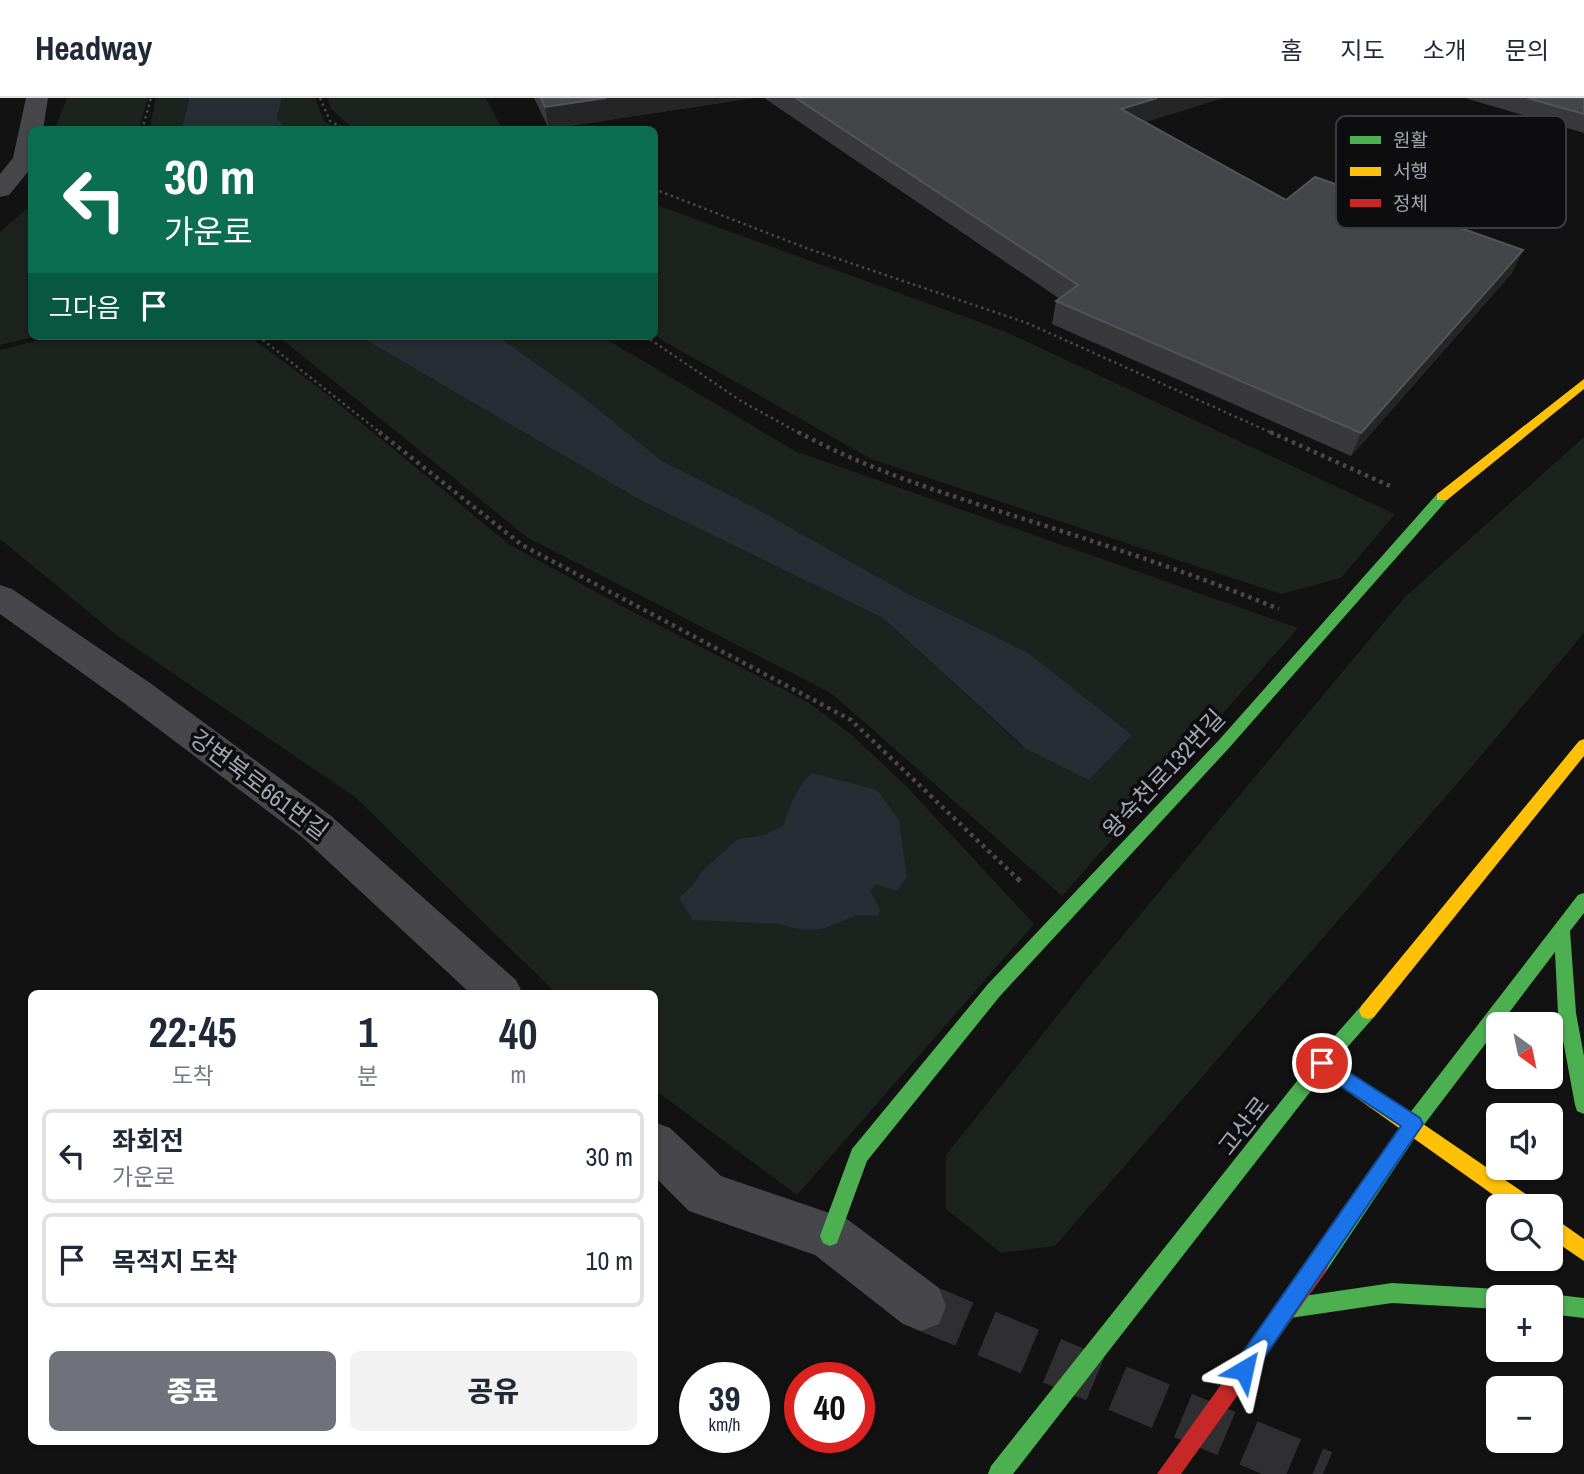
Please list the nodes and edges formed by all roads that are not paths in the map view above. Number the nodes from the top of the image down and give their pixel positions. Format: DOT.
graph roads {
  1 [pos="37,98"];
  2 [pos="31,126"];
  3 [pos="28,144"];
  4 [pos="0,190"];
  5 [pos="1584,383"];
  6 [pos="0,597"];
  7 [pos="1584,745"];
  8 [pos="1584,900"];
  9 [pos="1562,932"];
  10 [pos="497,990"];
  11 [pos="1322,1063"];
  12 [pos="1584,1105"];
  13 [pos="1413,1124"];
  14 [pos="658,1148"];
  15 [pos="1509,1194"];
  16 [pos="1563,1235"];
  17 [pos="830,1236"];
  18 [pos="1584,1251"];
  19 [pos="1486,1297"];
  20 [pos="921,1306"];
  21 [pos="1563,1306"];
  22 [pos="1290,1308"];
  23 [pos="1584,1308"];
  24 [pos="999,1474"];
  25 [pos="1168,1474"];
  1 -- 2 [label="street"];
  3 -- 4 [label="street"];
  5 -- 17 [label="street, 왕숙천로132번길"];
  6 -- 10 [label="street, 강변북로661번길"];
  7 -- 11 [label="street, 고산로"];
  8 -- 9 [label="street"];
  9 -- 12 [label="street"];
  9 -- 13 [label="street"];
  11 -- 13 [label="street"];
  11 -- 24 [label="street, 고산로"];
  13 -- 15 [label="street"];
  13 -- 22 [label="street"];
  14 -- 17 [label="street"];
  16 -- 18 [label="street"];
  17 -- 20 [label="street"];
  19 -- 22 [label="street"];
  21 -- 23 [label="street"];
  22 -- 25 [label="street"];
}
